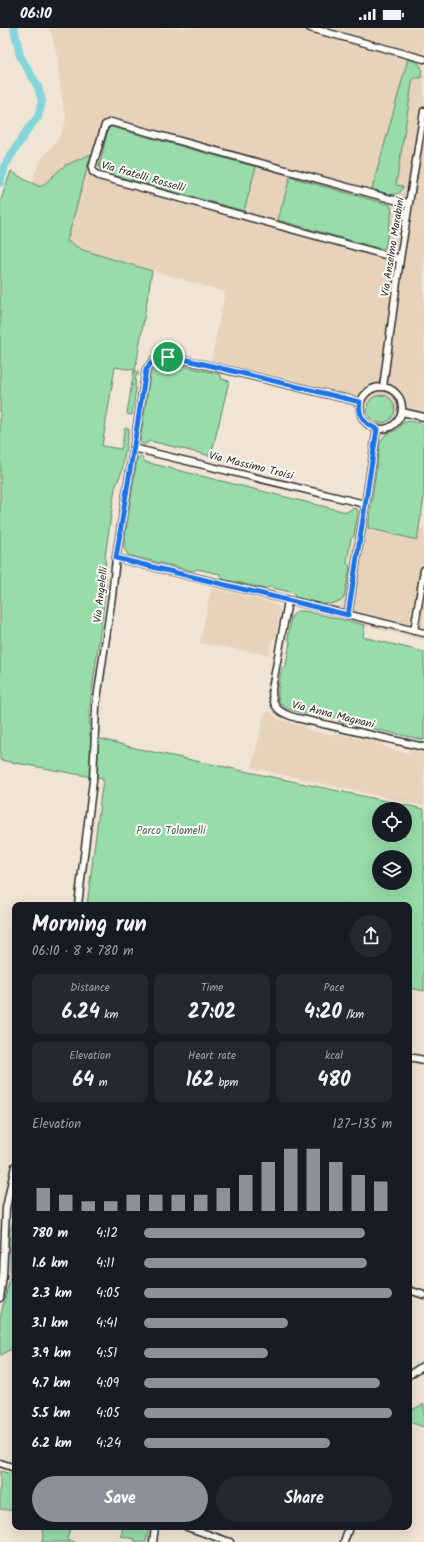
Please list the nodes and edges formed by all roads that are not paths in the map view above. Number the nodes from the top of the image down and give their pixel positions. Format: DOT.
graph roads {
  1 [pos="310,28"];
  2 [pos="424,59"];
  3 [pos="424,111"];
  4 [pos="409,204"];
  5 [pos="400,259"];
  6 [pos="383,387"];
  7 [pos="360,402"];
  8 [pos="402,412"];
  9 [pos="424,417"];
  10 [pos="377,429"];
  11 [pos="133,448"];
  12 [pos="365,504"];
  13 [pos="116,558"];
  14 [pos="424,570"];
  15 [pos="288,601"];
  16 [pos="348,615"];
  17 [pos="414,631"];
  18 [pos="424,633"];
  19 [pos="424,747"];
  20 [pos="78,902"];
  21 [pos="412,1058"];
  22 [pos="424,1060"];
  23 [pos="12,1180"];
  24 [pos="412,1291"];
  25 [pos="424,1295"];
  26 [pos="0,1298"];
  27 [pos="424,1365"];
  28 [pos="412,1373"];
  29 [pos="0,1463"];
  30 [pos="12,1467"];
  31 [pos="155,1530"];
  32 [pos="205,1530"];
  33 [pos="348,1530"];
  34 [pos="153,1542"];
  35 [pos="230,1542"];
  36 [pos="344,1542"];
  1 -- 2 [label="street"];
  3 -- 4 [label="street, Via Anselmo Marabini"];
  4 -- 5 [label="street, Via Anselmo Marabini"];
  4 -- 5 [label="street, Via fratelli Rosselli"];
  5 -- 6 [label="street, Via Anselmo Marabini"];
  6 -- 7 [label="street"];
  6 -- 8 [label="street"];
  7 -- 10 [label="street"];
  7 -- 11 [label="street, Via Angelelli"];
  8 -- 9 [label="street"];
  8 -- 10 [label="street"];
  10 -- 12 [label="street"];
  11 -- 12 [label="street, Via Massimo Troisi"];
  11 -- 13 [label="street, Via Angelelli"];
  12 -- 16 [label="street"];
  13 -- 15 [label="street"];
  13 -- 20 [label="street, Via Angelelli"];
  14 -- 17 [label="street"];
  15 -- 16 [label="street"];
  15 -- 19 [label="street, Via Anna Magnani"];
  16 -- 17 [label="street"];
  17 -- 18 [label="street"];
  21 -- 22 [label="street"];
  23 -- 26 [label="street"];
  24 -- 25 [label="street"];
  27 -- 28 [label="street"];
  29 -- 30 [label="street"];
  31 -- 34 [label="street"];
  32 -- 35 [label="street"];
  33 -- 36 [label="street"];
}
